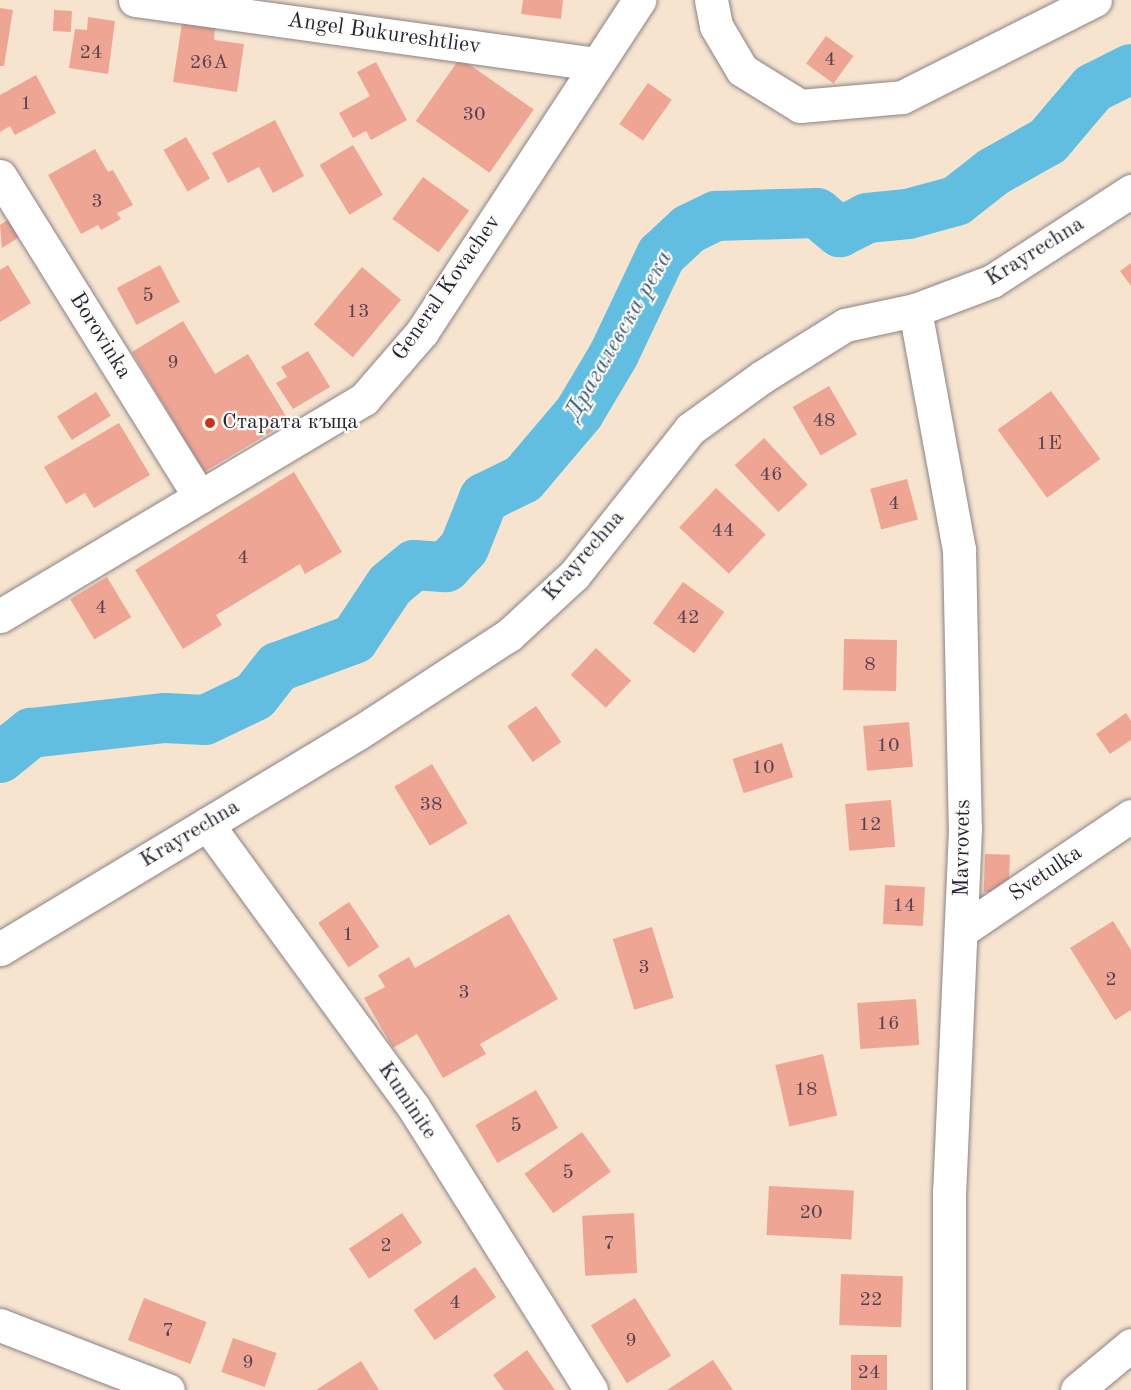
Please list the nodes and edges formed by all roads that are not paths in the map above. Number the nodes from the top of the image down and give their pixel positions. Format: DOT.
graph roads {
  1 [pos="135,0"];
  2 [pos="639,0"];
  3 [pos="711,0"];
  4 [pos="1095,0"];
  5 [pos="597,64"];
  6 [pos="0,176"];
  7 [pos="1131,191"];
  8 [pos="915,310"];
  9 [pos="200,496"];
  10 [pos="0,616"];
  11 [pos="1131,816"];
  12 [pos="207,824"];
  13 [pos="961,931"];
  14 [pos="0,949"];
  15 [pos="0,1325"];
  16 [pos="1131,1345"];
  17 [pos="168,1390"];
  18 [pos="591,1390"];
  19 [pos="949,1390"];
  20 [pos="1077,1390"];
  1 -- 5 [label="street, Angel Bukureshtliev"];
  2 -- 5 [label="street, General Kovachev"];
  3 -- 4 [label="street"];
  5 -- 9 [label="street, General Kovachev"];
  6 -- 9 [label="street, Borovinka"];
  7 -- 8 [label="street, Krayrechna"];
  8 -- 12 [label="street, Krayrechna"];
  8 -- 13 [label="street, Mavrovets"];
  9 -- 10 [label="street, General Kovachev"];
  11 -- 13 [label="street, Svetulka"];
  12 -- 14 [label="street, Krayrechna"];
  12 -- 18 [label="street, Kuminite"];
  13 -- 19 [label="street, Mavrovets"];
  15 -- 17 [label="street"];
  16 -- 20 [label="street"];
}
